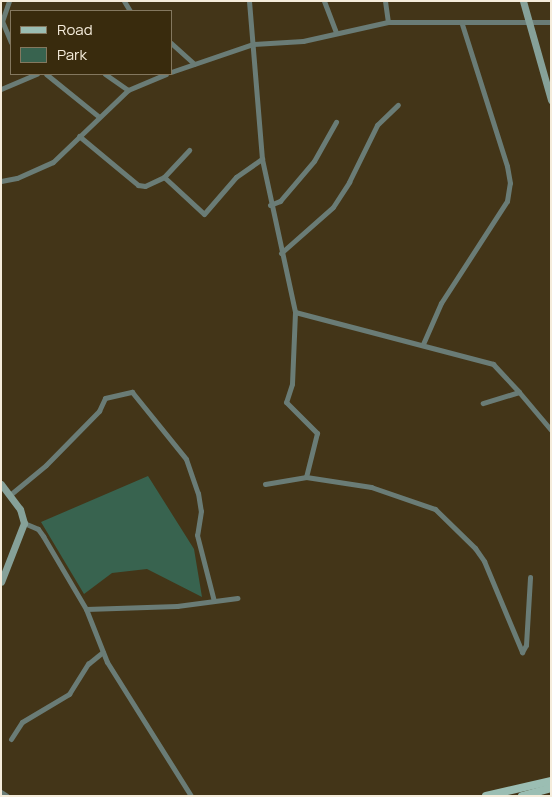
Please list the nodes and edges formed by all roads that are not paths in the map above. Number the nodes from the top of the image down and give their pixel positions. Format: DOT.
graph roads {
  1 [pos="9,1"];
  2 [pos="249,1"];
  3 [pos="324,1"];
  4 [pos="385,1"];
  5 [pos="523,1"];
  6 [pos="388,22"];
  7 [pos="551,22"];
  8 [pos="528,23"];
  9 [pos="462,24"];
  10 [pos="336,32"];
  11 [pos="10,40"];
  12 [pos="172,44"];
  13 [pos="253,44"];
  14 [pos="194,64"];
  15 [pos="172,72"];
  16 [pos="35,75"];
  17 [pos="47,75"];
  18 [pos="106,75"];
  19 [pos="164,75"];
  20 [pos="1,89"];
  21 [pos="128,90"];
  22 [pos="551,100"];
  23 [pos="398,105"];
  24 [pos="98,116"];
  25 [pos="336,122"];
  26 [pos="79,136"];
  27 [pos="189,150"];
  28 [pos="262,159"];
  29 [pos="164,177"];
  30 [pos="1,181"];
  31 [pos="270,205"];
  32 [pos="281,253"];
  33 [pos="295,312"];
  34 [pos="423,344"];
  35 [pos="520,392"];
  36 [pos="483,403"];
  37 [pos="551,430"];
  38 [pos="306,477"];
  39 [pos="1,484"];
  40 [pos="265,484"];
  41 [pos="11,494"];
  42 [pos="24,523"];
  43 [pos="530,577"];
  44 [pos="1,582"];
  45 [pos="237,598"];
  46 [pos="214,601"];
  47 [pos="86,609"];
  48 [pos="103,652"];
  49 [pos="11,739"];
  50 [pos="551,780"];
  51 [pos="551,788"];
  52 [pos="1,792"];
  53 [pos="7,796"];
  54 [pos="191,796"];
  55 [pos="486,796"];
  56 [pos="522,796"];
  1 -- 11 [label="street"];
  2 -- 13 [label="street"];
  3 -- 10 [label="street"];
  4 -- 6 [label="street"];
  5 -- 8 [label="street"];
  6 -- 9 [label="street"];
  6 -- 10 [label="street"];
  7 -- 8 [label="street"];
  8 -- 9 [label="street"];
  8 -- 22 [label="street"];
  9 -- 34 [label="street"];
  10 -- 13 [label="street"];
  12 -- 14 [label="street"];
  13 -- 14 [label="street"];
  13 -- 28 [label="street"];
  14 -- 15 [label="street"];
  16 -- 20 [label="street"];
  17 -- 24 [label="street"];
  18 -- 21 [label="street"];
  19 -- 21 [label="street"];
  21 -- 24 [label="street"];
  23 -- 32 [label="street"];
  24 -- 26 [label="street"];
  25 -- 31 [label="street"];
  26 -- 29 [label="street"];
  26 -- 30 [label="street"];
  27 -- 29 [label="street"];
  28 -- 29 [label="street"];
  28 -- 31 [label="street"];
  31 -- 32 [label="street"];
  32 -- 33 [label="street"];
  33 -- 34 [label="street"];
  33 -- 38 [label="street"];
  34 -- 35 [label="street"];
  35 -- 36 [label="street"];
  35 -- 37 [label="street"];
  38 -- 40 [label="street"];
  38 -- 43 [label="street"];
  39 -- 41 [label="street"];
  41 -- 42 [label="street"];
  41 -- 46 [label="street"];
  42 -- 44 [label="street"];
  42 -- 47 [label="street"];
  45 -- 46 [label="street"];
  46 -- 47 [label="street"];
  47 -- 48 [label="street"];
  48 -- 49 [label="street"];
  48 -- 54 [label="street"];
  50 -- 55 [label="main road"];
  51 -- 56 [label="main road"];
  52 -- 53 [label="street"];
}
